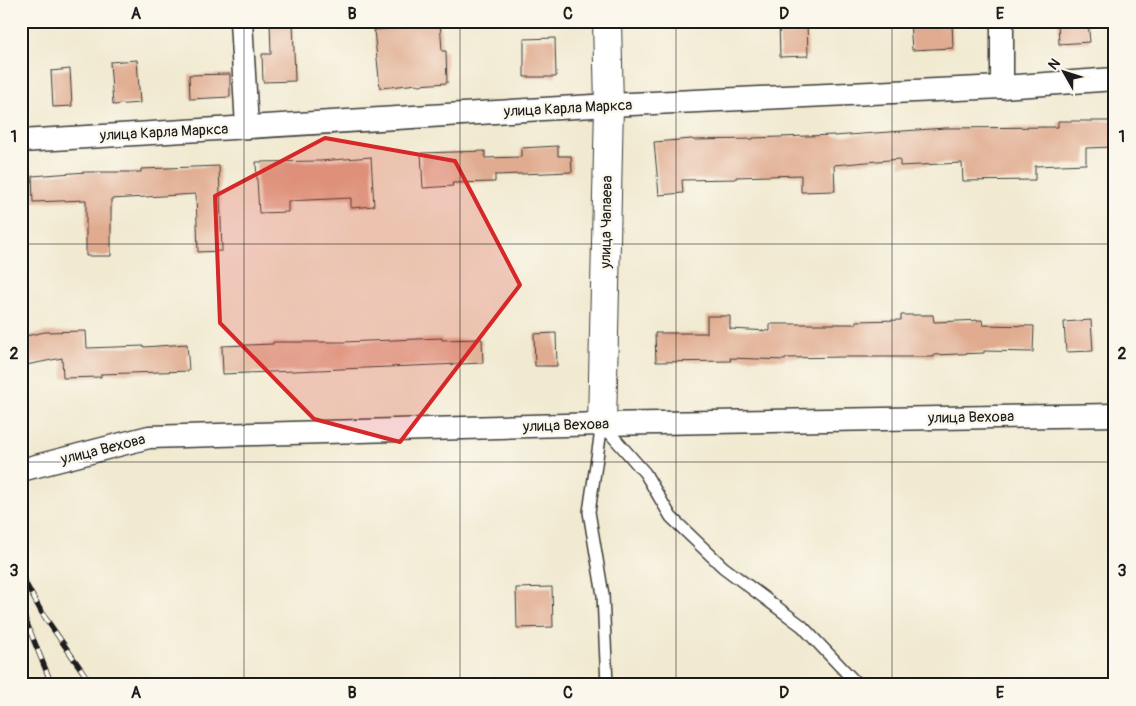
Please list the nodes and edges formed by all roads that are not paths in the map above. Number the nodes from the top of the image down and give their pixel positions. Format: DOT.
graph roads {
  1 [pos="241,21"];
  2 [pos="607,21"];
  3 [pos="1002,21"];
  4 [pos="1115,79"];
  5 [pos="1002,87"];
  6 [pos="609,105"];
  7 [pos="247,127"];
  8 [pos="21,141"];
  9 [pos="1115,415"];
  10 [pos="602,424"];
  11 [pos="21,470"];
  12 [pos="606,685"];
  13 [pos="858,685"];
  1 -- 7 [label="street"];
  2 -- 6 [label="street, улица Чапаева"];
  3 -- 5 [label="street"];
  4 -- 5 [label="street, улица Карла Маркса"];
  5 -- 6 [label="street, улица Карла Маркса"];
  6 -- 7 [label="street, улица Карла Маркса"];
  6 -- 10 [label="street, улица Чапаева"];
  7 -- 8 [label="street, улица Карла Маркса"];
  9 -- 10 [label="street, улица Вехова"];
  10 -- 11 [label="street, улица Вехова"];
  10 -- 12 [label="lane"];
  10 -- 13 [label="lane"];
}
